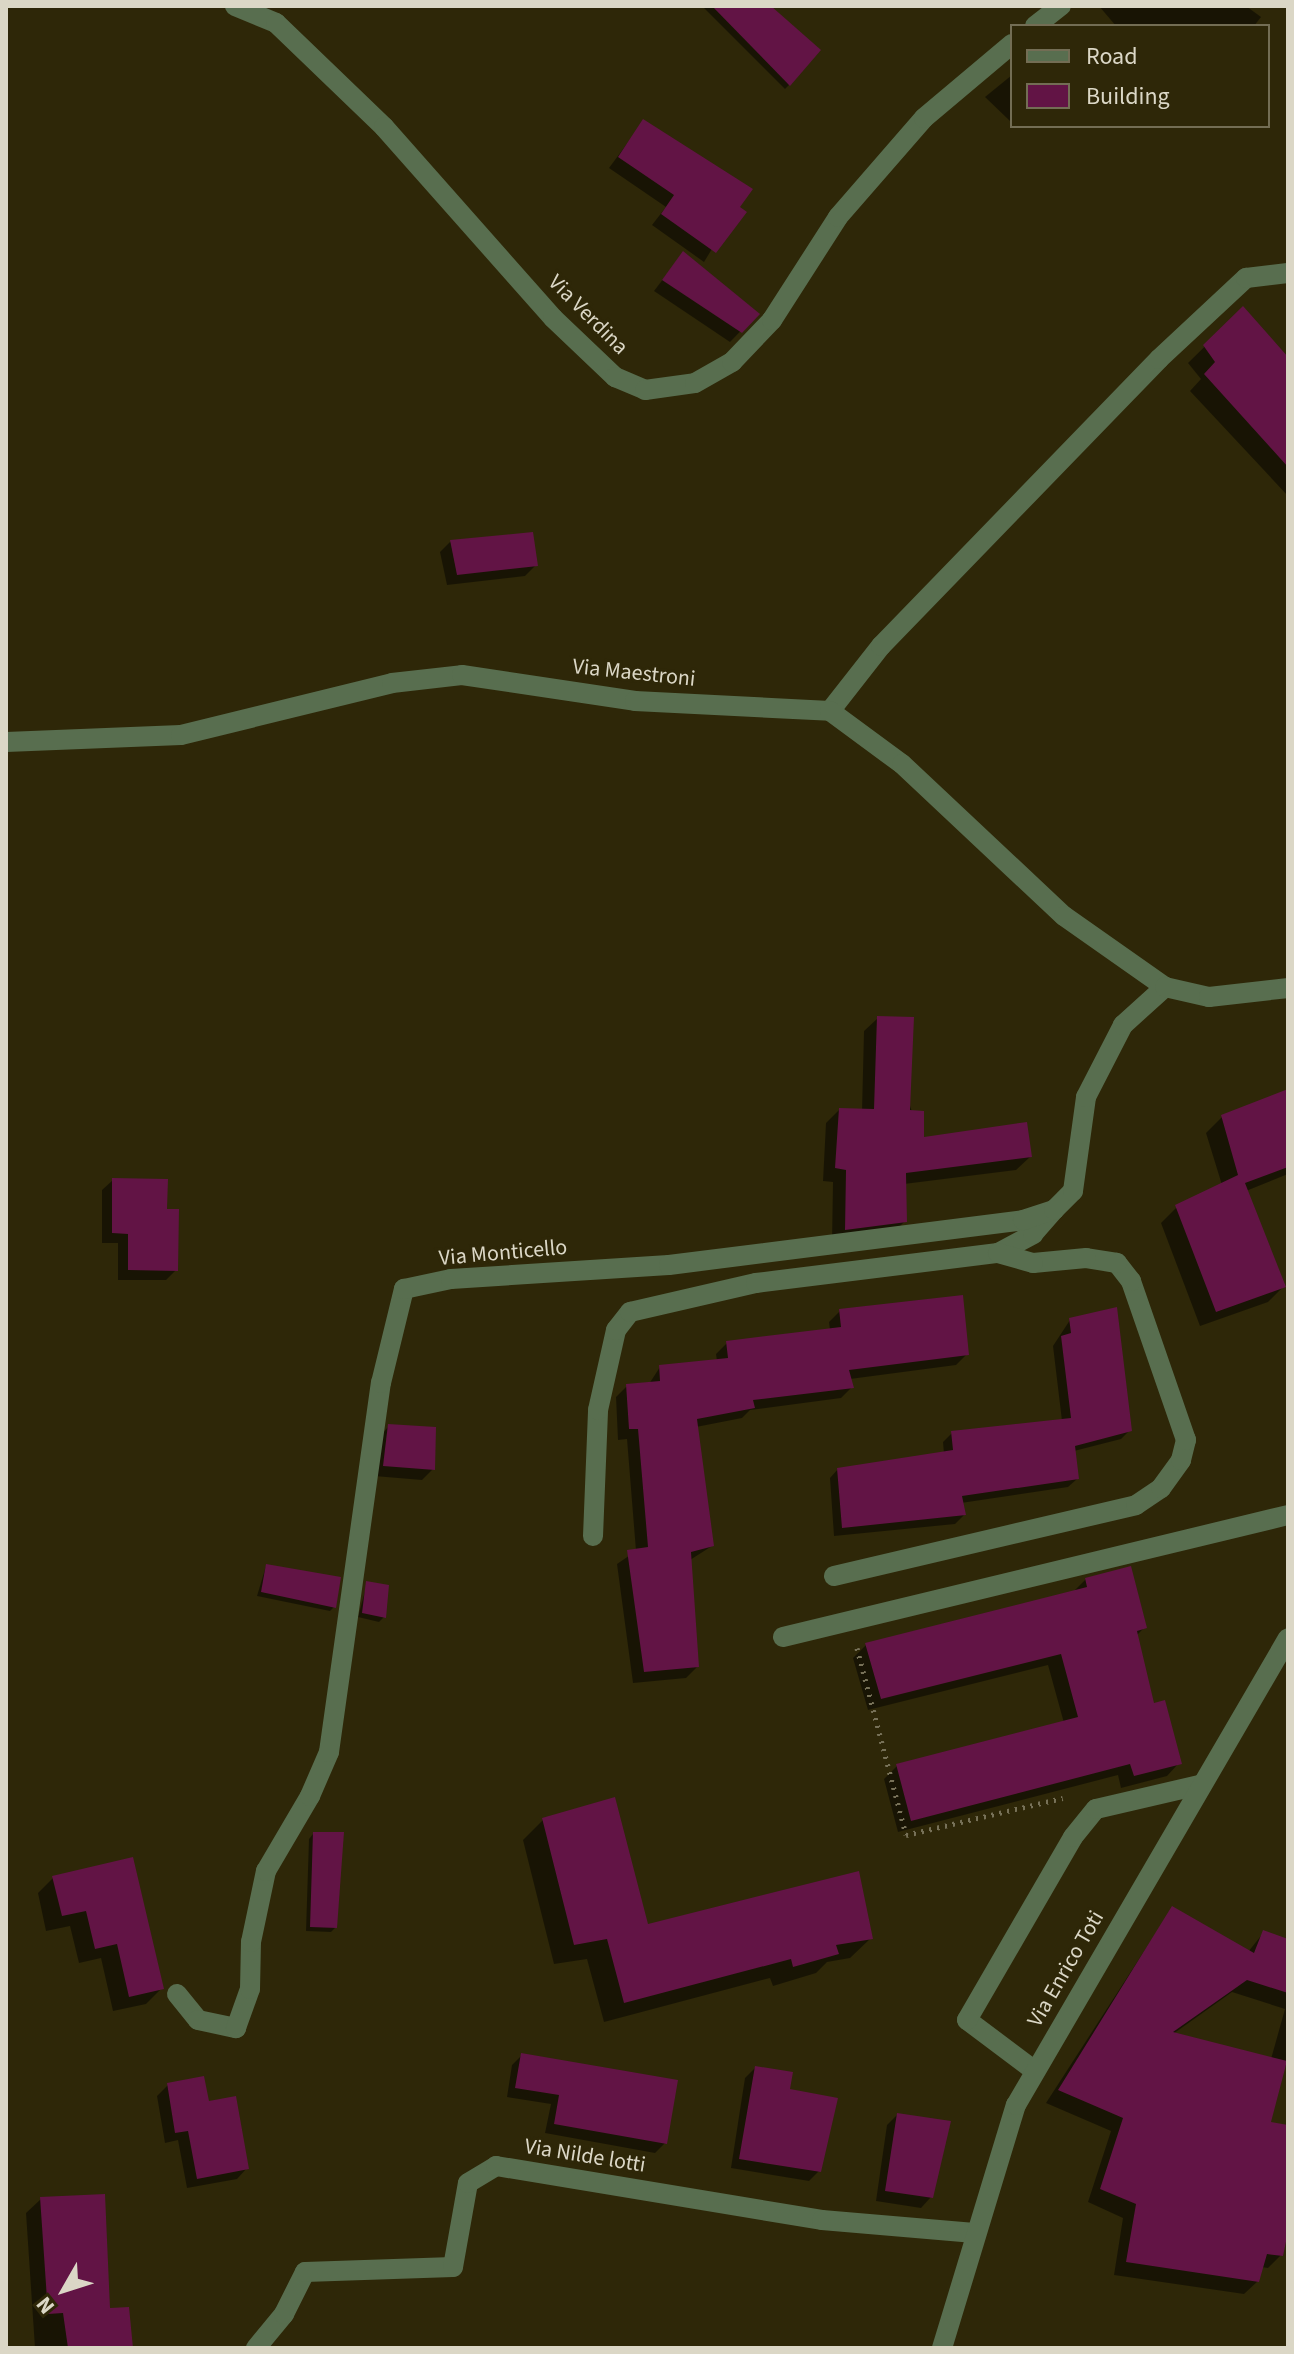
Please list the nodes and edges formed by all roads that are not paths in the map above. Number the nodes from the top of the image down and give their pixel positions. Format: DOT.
graph roads {
  1 [pos="235,6"];
  2 [pos="1061,6"];
  3 [pos="1038,24"];
  4 [pos="1010,46"];
  5 [pos="1288,273"];
  6 [pos="830,711"];
  7 [pos="6,742"];
  8 [pos="1165,987"];
  9 [pos="1288,988"];
  10 [pos="1054,1210"];
  11 [pos="998,1253"];
  12 [pos="1288,1515"];
  13 [pos="593,1536"];
  14 [pos="834,1576"];
  15 [pos="783,1637"];
  16 [pos="1288,1638"];
  17 [pos="1199,1785"];
  18 [pos="177,1994"];
  19 [pos="1035,2071"];
  20 [pos="974,2233"];
  21 [pos="256,2348"];
  22 [pos="942,2348"];
  1 -- 4 [label="street, Via Verdina"];
  2 -- 3 [label="street"];
  5 -- 6 [label="street"];
  6 -- 7 [label="street, Via Maestroni"];
  6 -- 8 [label="street"];
  8 -- 9 [label="street"];
  8 -- 10 [label="street"];
  10 -- 11 [label="street"];
  10 -- 18 [label="street, Via Monticello"];
  11 -- 13 [label="street"];
  11 -- 14 [label="street"];
  12 -- 15 [label="street"];
  16 -- 17 [label="street, Via Enrico Toti"];
  17 -- 19 [label="street, Via Enrico Toti"];
  17 -- 19 [label="street"];
  19 -- 20 [label="street, Via Enrico Toti"];
  20 -- 21 [label="street, Via Nilde lotti"];
  20 -- 22 [label="street, Via Enrico Toti"];
}
